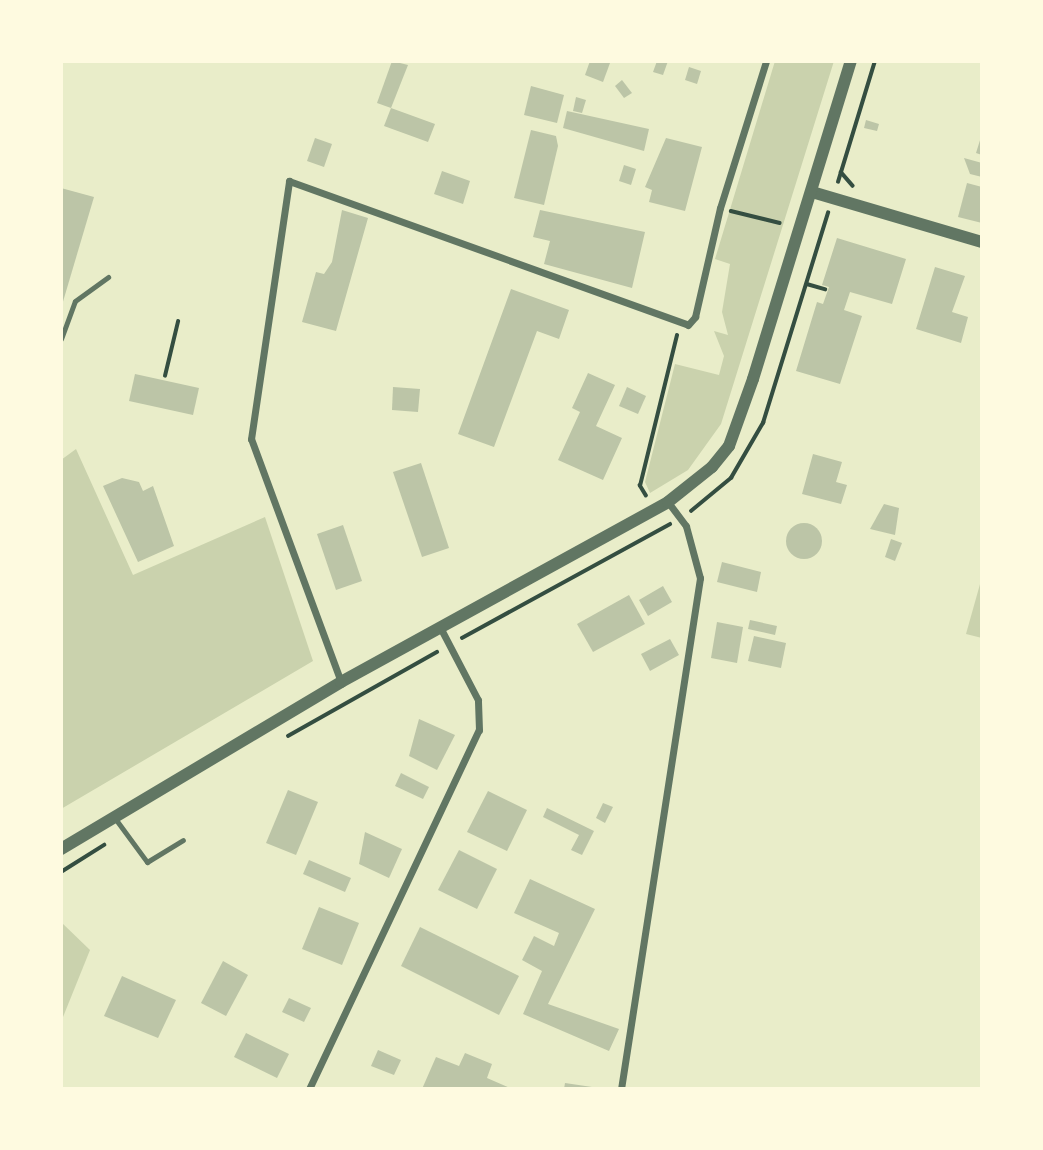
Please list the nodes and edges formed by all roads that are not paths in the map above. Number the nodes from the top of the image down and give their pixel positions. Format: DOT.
graph roads {
  1 [pos="766,61"];
  2 [pos="851,61"];
  3 [pos="812,192"];
  4 [pos="982,242"];
  5 [pos="108,277"];
  6 [pos="61,339"];
  7 [pos="668,502"];
  8 [pos="440,626"];
  9 [pos="341,682"];
  10 [pos="113,815"];
  11 [pos="183,840"];
  12 [pos="61,849"];
  13 [pos="309,1089"];
  14 [pos="621,1089"];
  1 -- 9 [label="street"];
  2 -- 3 [label="street"];
  3 -- 4 [label="street"];
  3 -- 7 [label="street"];
  5 -- 6 [label="lane"];
  7 -- 8 [label="street"];
  7 -- 14 [label="street"];
  8 -- 9 [label="street"];
  8 -- 13 [label="street"];
  9 -- 10 [label="street"];
  10 -- 11 [label="lane"];
  10 -- 12 [label="street"];
}
